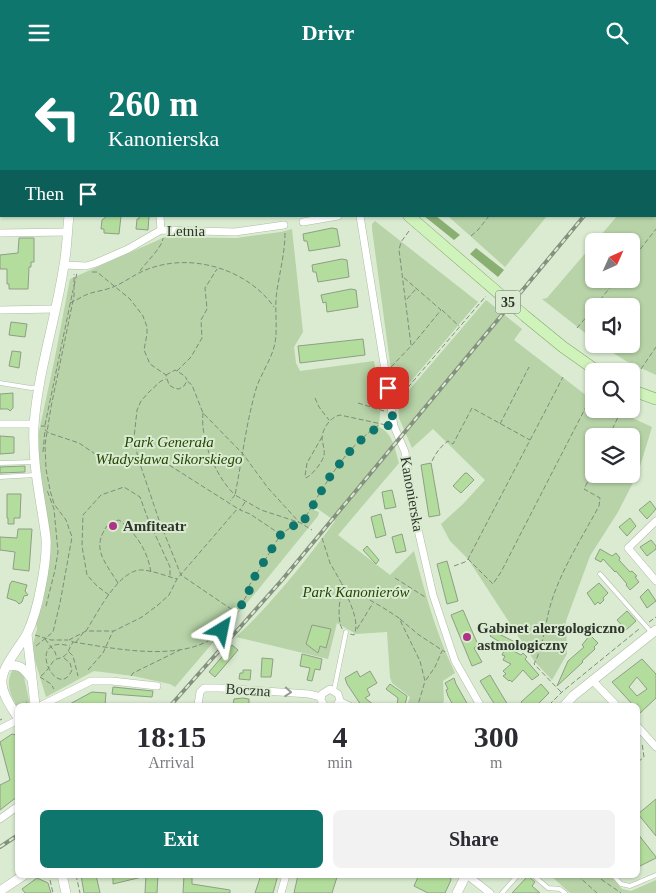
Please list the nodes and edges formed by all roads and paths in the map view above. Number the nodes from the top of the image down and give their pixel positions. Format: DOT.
graph roads {
  1 [pos="69,217"];
  2 [pos="160,217"];
  3 [pos="332,217"];
  4 [pos="360,217"];
  5 [pos="401,217"];
  6 [pos="411,217"];
  7 [pos="488,217"];
  8 [pos="303,222"];
  9 [pos="284,225"];
  10 [pos="656,229"];
  11 [pos="161,230"];
  12 [pos="409,231"];
  13 [pos="68,232"];
  14 [pos="0,233"];
  15 [pos="471,237"];
  16 [pos="640,249"];
  17 [pos="453,256"];
  18 [pos="72,265"];
  19 [pos="217,269"];
  20 [pos="87,272"];
  21 [pos="140,273"];
  22 [pos="402,276"];
  23 [pos="115,287"];
  24 [pos="416,288"];
  25 [pos="610,288"];
  26 [pos="487,295"];
  27 [pos="601,298"];
  28 [pos="406,301"];
  29 [pos="72,302"];
  30 [pos="275,308"];
  31 [pos="56,309"];
  32 [pos="0,310"];
  33 [pos="441,310"];
  34 [pos="585,318"];
  35 [pos="460,327"];
  36 [pos="577,328"];
  37 [pos="411,346"];
  38 [pos="656,347"];
  39 [pos="586,363"];
  40 [pos="529,367"];
  41 [pos="384,369"];
  42 [pos="641,369"];
  43 [pos="177,371"];
  44 [pos="166,375"];
  45 [pos="563,377"];
  46 [pos="166,379"];
  47 [pos="187,381"];
  48 [pos="0,383"];
  49 [pos="39,387"];
  50 [pos="640,393"];
  51 [pos="315,398"];
  52 [pos="656,399"];
  53 [pos="358,403"];
  54 [pos="585,409"];
  55 [pos="391,411"];
  56 [pos="203,413"];
  57 [pos="329,421"];
  58 [pos="500,423"];
  59 [pos="0,424"];
  60 [pos="380,425"];
  61 [pos="45,426"];
  62 [pos="394,426"];
  63 [pos="37,427"];
  64 [pos="47,431"];
  65 [pos="322,437"];
  66 [pos="530,441"];
  67 [pos="243,454"];
  68 [pos="138,458"];
  69 [pos="432,461"];
  70 [pos="34,462"];
  71 [pos="0,463"];
  72 [pos="35,475"];
  73 [pos="0,477"];
  74 [pos="587,483"];
  75 [pos="235,495"];
  76 [pos="246,501"];
  77 [pos="230,502"];
  78 [pos="238,508"];
  79 [pos="240,510"];
  80 [pos="656,521"];
  81 [pos="299,522"];
  82 [pos="302,524"];
  83 [pos="312,530"];
  84 [pos="281,534"];
  85 [pos="322,538"];
  86 [pos="468,559"];
  87 [pos="454,566"];
  88 [pos="151,573"];
  89 [pos="600,574"];
  90 [pos="181,575"];
  91 [pos="170,577"];
  92 [pos="395,578"];
  93 [pos="177,579"];
  94 [pos="656,581"];
  95 [pos="118,583"];
  96 [pos="342,584"];
  97 [pos="109,595"];
  98 [pos="429,601"];
  99 [pos="373,602"];
  100 [pos="234,611"];
  101 [pos="656,617"];
  102 [pos="399,618"];
  103 [pos="645,625"];
  104 [pos="341,627"];
  105 [pos="357,629"];
  106 [pos="114,631"];
  107 [pos="654,631"];
  108 [pos="85,632"];
  109 [pos="346,633"];
  110 [pos="30,635"];
  111 [pos="44,639"];
  112 [pos="69,640"];
  113 [pos="73,642"];
  114 [pos="76,643"];
  115 [pos="71,646"];
  116 [pos="52,647"];
  117 [pos="106,647"];
  118 [pos="32,649"];
  119 [pos="183,649"];
  120 [pos="442,650"];
  121 [pos="68,651"];
  122 [pos="63,657"];
  123 [pos="57,659"];
  124 [pos="455,661"];
  125 [pos="7,666"];
  126 [pos="72,666"];
  127 [pos="49,670"];
  128 [pos="88,670"];
  129 [pos="36,677"];
  130 [pos="426,681"];
  131 [pos="593,681"];
  132 [pos="127,682"];
  133 [pos="1,683"];
  134 [pos="157,685"];
  135 [pos="54,689"];
  136 [pos="334,690"];
  137 [pos="561,692"];
  138 [pos="321,697"];
  139 [pos="37,703"];
  140 [pos="198,703"];
  141 [pos="323,703"];
  142 [pos="338,703"];
  143 [pos="419,703"];
  144 [pos="479,703"];
  145 [pos="551,703"];
  146 [pos="567,703"];
  147 [pos="614,703"];
  148 [pos="15,713"];
  149 [pos="15,721"];
  150 [pos="0,729"];
  151 [pos="640,729"];
  152 [pos="641,739"];
  153 [pos="656,747"];
  154 [pos="640,761"];
  155 [pos="15,808"];
  156 [pos="0,819"];
  157 [pos="656,875"];
  158 [pos="20,878"];
  159 [pos="53,878"];
  160 [pos="77,878"];
  161 [pos="285,878"];
  162 [pos="464,878"];
  163 [pos="470,878"];
  164 [pos="515,878"];
  165 [pos="536,878"];
  166 [pos="580,878"];
  167 [pos="599,878"];
  168 [pos="616,878"];
  169 [pos="63,879"];
  170 [pos="0,891"];
  171 [pos="52,893"];
  172 [pos="66,893"];
  173 [pos="80,893"];
  174 [pos="281,893"];
  175 [pos="457,893"];
  176 [pos="490,893"];
  177 [pos="502,893"];
  178 [pos="565,893"];
  179 [pos="597,893"];
  180 [pos="621,893"];
  1 -- 13 [label="street"];
  2 -- 11 [label="street"];
  3 -- 8 [label="street"];
  4 -- 41 [label="street, Kanonierska"];
  5 -- 17 [label="main road, 35"];
  6 -- 17 [label="main road, 35"];
  7 -- 15 [label="path"];
  9 -- 11 [label="street, Letnia"];
  9 -- 30 [label="path"];
  10 -- 16 [label="path"];
  11 -- 18 [label="street, Letnia"];
  11 -- 21 [label="path"];
  12 -- 22 [label="path"];
  13 -- 14 [label="street"];
  13 -- 18 [label="street"];
  17 -- 39 [label="main road, 35"];
  18 -- 29 [label="path"];
  18 -- 31 [label="street"];
  19 -- 21 [label="path"];
  19 -- 30 [label="path"];
  19 -- 43 [label="path"];
  20 -- 23 [label="path"];
  21 -- 23 [label="path"];
  22 -- 24 [label="path"];
  22 -- 28 [label="path"];
  23 -- 29 [label="path"];
  23 -- 44 [label="path"];
  24 -- 28 [label="path"];
  24 -- 33 [label="path"];
  25 -- 27 [label="path"];
  26 -- 35 [label="path"];
  28 -- 37 [label="path"];
  29 -- 61 [label="path"];
  29 -- 64 [label="path"];
  30 -- 67 [label="path"];
  31 -- 32 [label="street"];
  31 -- 49 [label="street"];
  33 -- 35 [label="path"];
  33 -- 37 [label="path"];
  34 -- 36 [label="path"];
  35 -- 55 [label="path"];
  37 -- 41 [label="path"];
  38 -- 42 [label="path"];
  40 -- 58 [label="path"];
  41 -- 55 [label="street, Kanonierska"];
  43 -- 44 [label="path"];
  43 -- 47 [label="path"];
  44 -- 46 [label="path"];
  45 -- 66 [label="path"];
  46 -- 47 [label="path"];
  46 -- 68 [label="path"];
  47 -- 56 [label="path"];
  48 -- 49 [label="lane"];
  49 -- 63 [label="street"];
  50 -- 52 [label="main road"];
  51 -- 57 [label="path"];
  53 -- 55 [label="path"];
  54 -- 86 [label="path"];
  55 -- 62 [label="street, Kanonierska"];
  56 -- 67 [label="path"];
  56 -- 75 [label="path"];
  57 -- 60 [label="path"];
  57 -- 65 [label="path"];
  58 -- 66 [label="path"];
  58 -- 69 [label="path"];
  59 -- 63 [label="street"];
  60 -- 62 [label="path"];
  60 -- 82 [label="path"];
  61 -- 63 [label="path"];
  61 -- 64 [label="path"];
  62 -- 124 [label="street, Kanonierska"];
  63 -- 70 [label="street"];
  64 -- 68 [label="path"];
  64 -- 111 [label="path"];
  65 -- 65 [label="path"];
  66 -- 86 [label="path"];
  67 -- 75 [label="path"];
  67 -- 81 [label="path"];
  68 -- 77 [label="path"];
  68 -- 90 [label="path"];
  70 -- 71 [label="lane"];
  70 -- 72 [label="street"];
  72 -- 73 [label="lane"];
  72 -- 110 [label="street"];
  74 -- 137 [label="path"];
  75 -- 76 [label="path"];
  75 -- 77 [label="path"];
  76 -- 79 [label="path"];
  76 -- 81 [label="path"];
  77 -- 78 [label="path"];
  78 -- 79 [label="path"];
  78 -- 90 [label="path"];
  79 -- 84 [label="path"];
  80 -- 94 [label="street"];
  81 -- 82 [label="path"];
  81 -- 84 [label="path"];
  82 -- 83 [label="path"];
  84 -- 100 [label="path"];
  85 -- 96 [label="path"];
  86 -- 87 [label="path"];
  88 -- 91 [label="path"];
  88 -- 95 [label="path"];
  88 -- 95 [label="path"];
  89 -- 103 [label="lane"];
  90 -- 93 [label="path"];
  90 -- 100 [label="path"];
  91 -- 93 [label="path"];
  91 -- 97 [label="path"];
  92 -- 98 [label="path"];
  93 -- 106 [label="path"];
  95 -- 97 [label="path"];
  96 -- 99 [label="path"];
  96 -- 104 [label="path"];
  96 -- 105 [label="path"];
  97 -- 108 [label="path"];
  99 -- 102 [label="path"];
  99 -- 105 [label="path"];
  100 -- 119 [label="path"];
  101 -- 103 [label="path"];
  102 -- 120 [label="path"];
  102 -- 130 [label="path"];
  103 -- 107 [label="lane"];
  103 -- 137 [label="path"];
  105 -- 109 [label="path"];
  106 -- 108 [label="path"];
  106 -- 117 [label="path"];
  107 -- 131 [label="street"];
  108 -- 112 [label="path"];
  108 -- 114 [label="path"];
  109 -- 136 [label="lane"];
  110 -- 111 [label="path"];
  110 -- 125 [label="street"];
  110 -- 129 [label="street"];
  111 -- 112 [label="path"];
  111 -- 116 [label="path"];
  111 -- 118 [label="path"];
  112 -- 113 [label="path"];
  113 -- 114 [label="path"];
  113 -- 115 [label="path"];
  114 -- 117 [label="path"];
  115 -- 116 [label="path"];
  115 -- 121 [label="path"];
  116 -- 123 [label="path"];
  116 -- 127 [label="path"];
  117 -- 119 [label="path"];
  117 -- 128 [label="path"];
  119 -- 132 [label="path"];
  120 -- 124 [label="path"];
  120 -- 130 [label="path"];
  121 -- 122 [label="path"];
  121 -- 126 [label="path"];
  122 -- 123 [label="path"];
  122 -- 126 [label="path"];
  123 -- 127 [label="path"];
  124 -- 144 [label="street, Kanonierska"];
  125 -- 129 [label="street"];
  125 -- 133 [label="street"];
  126 -- 127 [label="path"];
  127 -- 129 [label="path"];
  129 -- 135 [label="path"];
  129 -- 139 [label="street"];
  130 -- 143 [label="path"];
  131 -- 146 [label="street"];
  131 -- 147 [label="street"];
  132 -- 134 [label="street"];
  132 -- 139 [label="street"];
  133 -- 148 [label="street"];
  136 -- 138 [label="street"];
  136 -- 142 [label="street"];
  137 -- 145 [label="path"];
  140 -- 138 [label="street, Boczna, one-way"];
  138 -- 141 [label="street"];
  149 -- 150 [label="street"];
  151 -- 153 [label="street"];
  152 -- 154 [label="path"];
  155 -- 156 [label="street"];
  157 -- 168 [label="lane"];
  158 -- 170 [label="street"];
  159 -- 171 [label="path"];
  160 -- 173 [label="path"];
  161 -- 174 [label="street"];
  162 -- 175 [label="street"];
  163 -- 176 [label="street"];
  164 -- 177 [label="lane"];
  165 -- 178 [label="lane"];
  166 -- 179 [label="path"];
  167 -- 180 [label="path"];
  169 -- 172 [label="street"];
}
